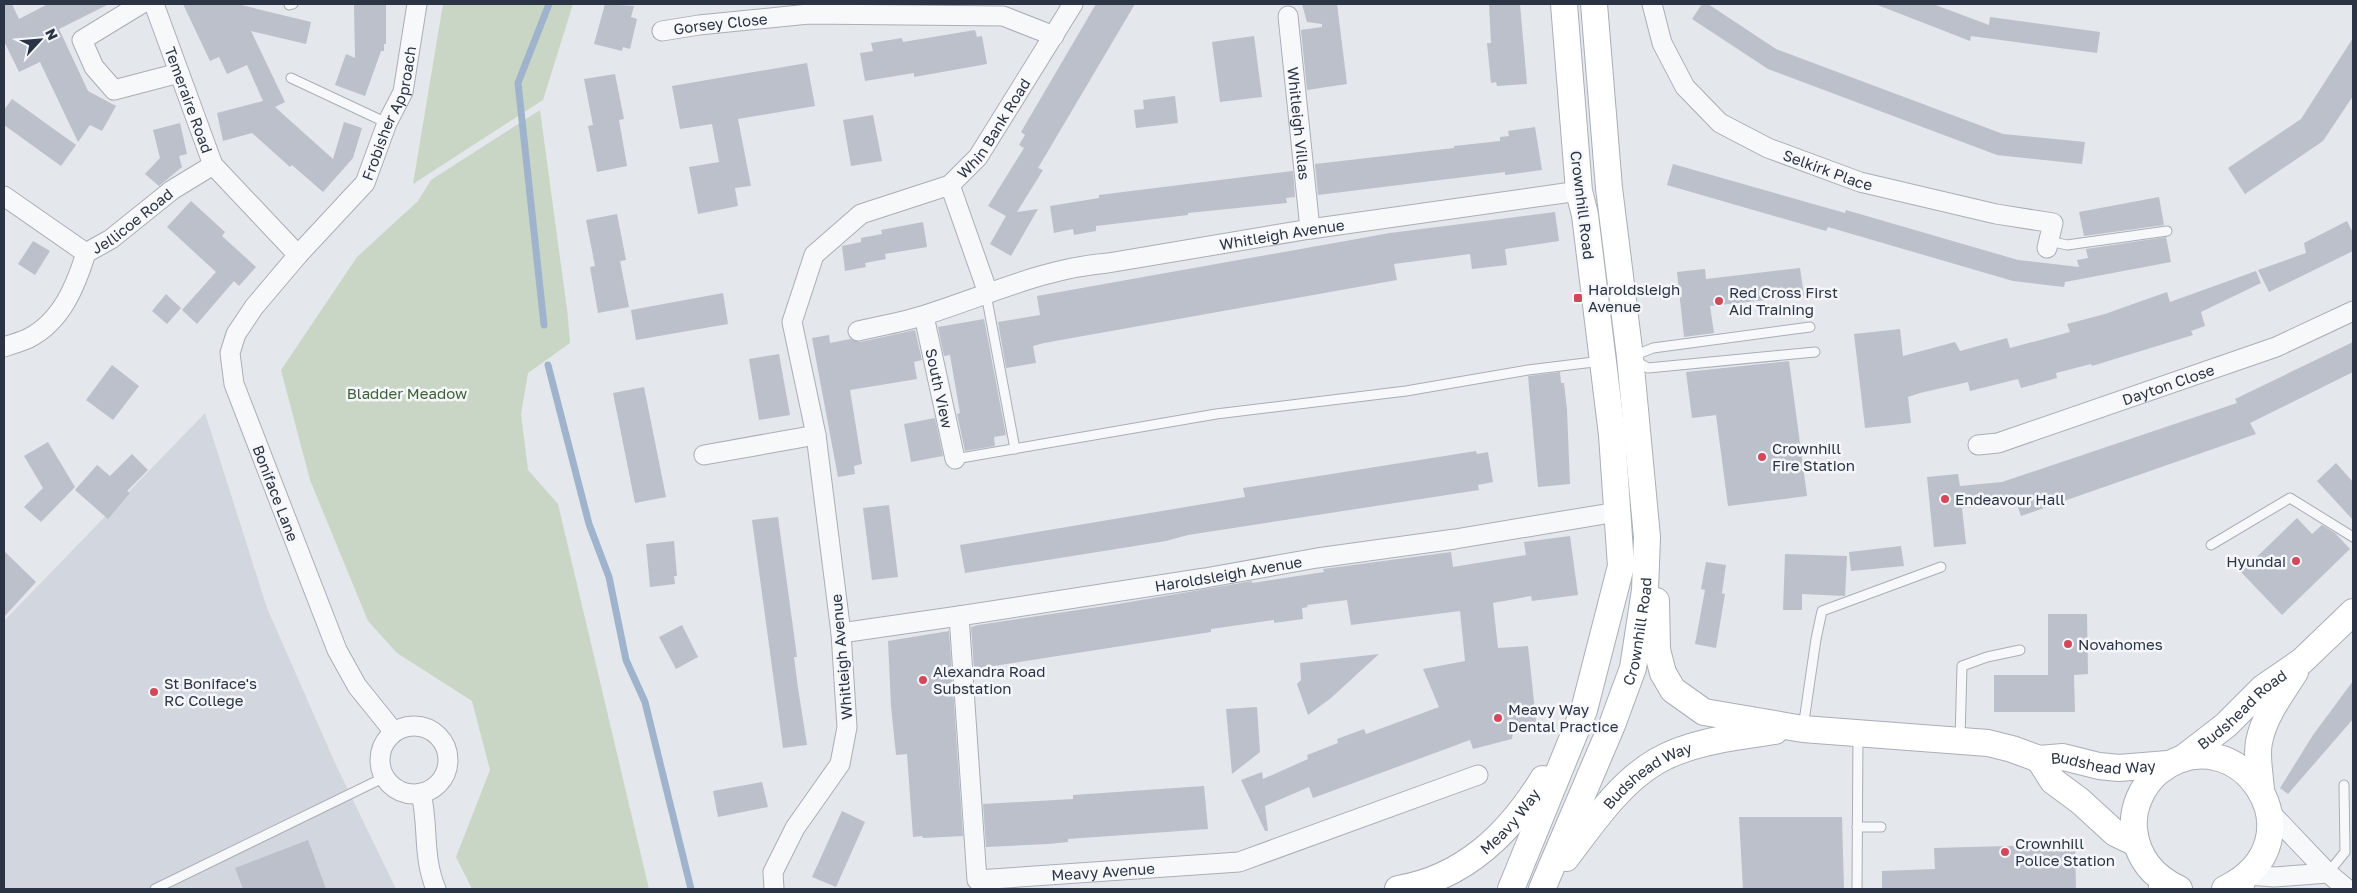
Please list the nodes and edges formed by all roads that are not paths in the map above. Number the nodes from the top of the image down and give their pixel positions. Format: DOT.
graph roads {
  1 [pos="141,4"];
  2 [pos="154,4"];
  3 [pos="416,4"];
  4 [pos="1073,4"];
  5 [pos="1564,4"];
  6 [pos="1594,4"];
  7 [pos="1652,4"];
  8 [pos="809,9"];
  9 [pos="1288,16"];
  10 [pos="662,31"];
  11 [pos="1054,36"];
  12 [pos="179,73"];
  13 [pos="291,78"];
  14 [pos="387,123"];
  15 [pos="213,165"];
  16 [pos="950,185"];
  17 [pos="1580,191"];
  18 [pos="4,196"];
  19 [pos="1310,229"];
  20 [pos="2167,231"];
  21 [pos="2048,245"];
  22 [pos="86,253"];
  23 [pos="298,255"];
  24 [pos="987,293"];
  25 [pos="2353,310"];
  26 [pos="924,316"];
  27 [pos="792,322"];
  28 [pos="1810,327"];
  29 [pos="858,331"];
  30 [pos="4,347"];
  31 [pos="1814,352"];
  32 [pos="1630,357"];
  33 [pos="1602,360"];
  34 [pos="816,435"];
  35 [pos="1612,436"];
  36 [pos="1978,445"];
  37 [pos="1015,449"];
  38 [pos="704,455"];
  39 [pos="955,459"];
  40 [pos="1617,512"];
  41 [pos="1647,537"];
  42 [pos="2353,537"];
  43 [pos="2211,545"];
  44 [pos="1941,567"];
  45 [pos="2353,612"];
  46 [pos="959,616"];
  47 [pos="840,633"];
  48 [pos="2020,650"];
  49 [pos="2302,661"];
  50 [pos="1584,710"];
  51 [pos="1798,728"];
  52 [pos="394,732"];
  53 [pos="1858,734"];
  54 [pos="1960,740"];
  55 [pos="2039,759"];
  56 [pos="2175,762"];
  57 [pos="1478,775"];
  58 [pos="385,777"];
  59 [pos="2344,785"];
  60 [pos="421,793"];
  61 [pos="2265,800"];
  62 [pos="1857,827"];
  63 [pos="1881,827"];
  64 [pos="2136,843"];
  65 [pos="2328,873"];
  66 [pos="2238,884"];
  67 [pos="2168,887"];
  68 [pos="155,889"];
  69 [pos="436,889"];
  70 [pos="774,889"];
  71 [pos="1398,889"];
  72 [pos="1511,889"];
  73 [pos="1543,889"];
  74 [pos="1858,889"];
  75 [pos="2347,889"];
  1 -- 12 [label="street"];
  2 -- 12 [label="street, Temeraire Road"];
  3 -- 14 [label="street, Frobisher Approach"];
  4 -- 11 [label="street, Whin Bank Road"];
  5 -- 17 [label="main road, Crownhill Road"];
  6 -- 32 [label="main road, Crownhill Road"];
  7 -- 21 [label="street, Selkirk Place"];
  8 -- 10 [label="street, Gorsey Close"];
  8 -- 11 [label="street, Gorsey Close"];
  9 -- 19 [label="street, Whitleigh Villas"];
  11 -- 16 [label="street, Whin Bank Road"];
  12 -- 15 [label="street, Temeraire Road"];
  13 -- 14 [label="lane"];
  14 -- 23 [label="street, Frobisher Approach"];
  15 -- 22 [label="street, Jellicoe Road"];
  15 -- 23 [label="street, Temeraire Road"];
  16 -- 24 [label="street"];
  16 -- 27 [label="street, Whin Bank Road"];
  17 -- 19 [label="street, Whitleigh Avenue"];
  17 -- 33 [label="main road, Crownhill Road"];
  18 -- 22 [label="street"];
  19 -- 24 [label="street, Whitleigh Avenue"];
  20 -- 21 [label="lane"];
  22 -- 30 [label="street, Jellicoe Road"];
  23 -- 52 [label="street, Boniface Lane"];
  24 -- 26 [label="street, Whitleigh Avenue"];
  24 -- 37 [label="lane"];
  25 -- 36 [label="street, Dayton Close"];
  26 -- 29 [label="street, Whitleigh Avenue"];
  26 -- 39 [label="street, South View"];
  27 -- 34 [label="street, Whitleigh Avenue"];
  28 -- 32 [label="lane"];
  31 -- 32 [label="lane"];
  32 -- 35 [label="street, Crownhill Road"];
  32 -- 41 [label="main road, Crownhill Road"];
  33 -- 35 [label="main road, Crownhill Road"];
  33 -- 37 [label="lane"];
  34 -- 38 [label="street"];
  34 -- 47 [label="street, Whitleigh Avenue"];
  35 -- 40 [label="main road, Crownhill Road"];
  37 -- 39 [label="lane"];
  40 -- 46 [label="street, Haroldsleigh Avenue"];
  40 -- 50 [label="main road, Crownhill Road"];
  41 -- 51 [label="main road, Budshead Way"];
  41 -- 73 [label="main road, Crownhill Road"];
  42 -- 43 [label="lane"];
  44 -- 51 [label="lane"];
  45 -- 49 [label="main road, Budshead Road"];
  46 -- 47 [label="street, Haroldsleigh Avenue"];
  46 -- 57 [label="street, Meavy Avenue"];
  47 -- 70 [label="street, Whitleigh Avenue"];
  48 -- 54 [label="lane"];
  49 -- 56 [label="main road, Budshead Road"];
  49 -- 61 [label="main road, Budshead Road"];
  50 -- 71 [label="main road, Meavy Way"];
  50 -- 72 [label="main road, Crownhill Road"];
  51 -- 53 [label="main road, Budshead Way"];
  51 -- 73 [label="main road, Budshead Way"];
  52 -- 58 [label="street"];
  52 -- 60 [label="street"];
  53 -- 54 [label="main road, Budshead Way"];
  53 -- 62 [label="lane"];
  54 -- 55 [label="main road, Budshead Way"];
  55 -- 56 [label="main road, Budshead Way"];
  55 -- 64 [label="main road, Budshead Way"];
  56 -- 61 [label="main road, Budshead Way"];
  56 -- 64 [label="main road, Budshead Road"];
  58 -- 60 [label="street"];
  58 -- 68 [label="lane"];
  59 -- 65 [label="lane"];
  60 -- 69 [label="street"];
  61 -- 65 [label="street"];
  61 -- 66 [label="main road, Budshead Road"];
  62 -- 63 [label="lane"];
  62 -- 74 [label="lane"];
  64 -- 67 [label="main road, Budshead Road"];
  65 -- 66 [label="street"];
  65 -- 75 [label="street"];
}
